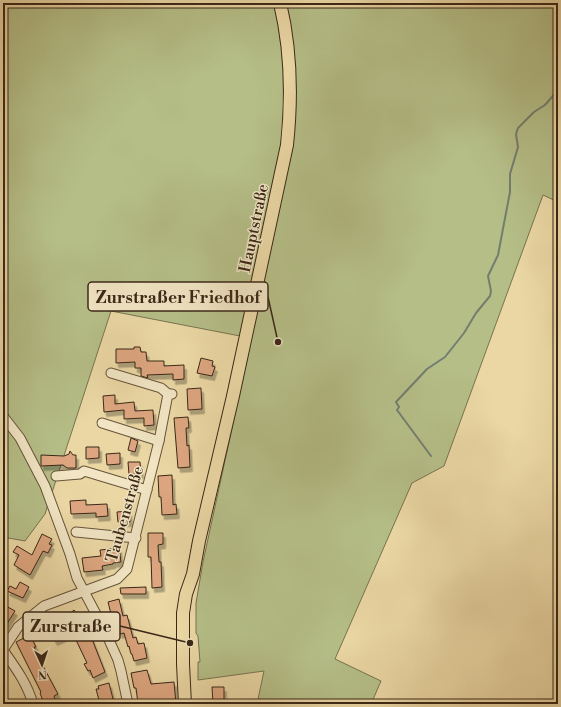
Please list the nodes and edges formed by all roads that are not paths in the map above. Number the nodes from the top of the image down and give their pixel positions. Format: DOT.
graph roads {
  1 [pos="280,3"];
  2 [pos="111,374"];
  3 [pos="3,416"];
  4 [pos="102,423"];
  5 [pos="159,440"];
  6 [pos="56,476"];
  7 [pos="148,490"];
  8 [pos="76,532"];
  9 [pos="136,538"];
  10 [pos="193,574"];
  11 [pos="83,592"];
  12 [pos="3,650"];
  13 [pos="33,704"];
  14 [pos="128,704"];
  15 [pos="185,704"];
  16 [pos="191,704"];
  1 -- 10 [label="main road, Hauptstraße"];
  2 -- 5 [label="street, Taubenstraße"];
  3 -- 11 [label="street"];
  4 -- 5 [label="street"];
  5 -- 7 [label="street, Taubenstraße"];
  6 -- 7 [label="street"];
  7 -- 9 [label="street, Taubenstraße"];
  8 -- 9 [label="street"];
  9 -- 11 [label="street, Taubenstraße"];
  10 -- 15 [label="main road, Hauptstraße"];
  10 -- 16 [label="main road, Hauptstraße"];
  11 -- 12 [label="street, Taubenstraße"];
  11 -- 14 [label="street"];
  12 -- 13 [label="street"];
}
